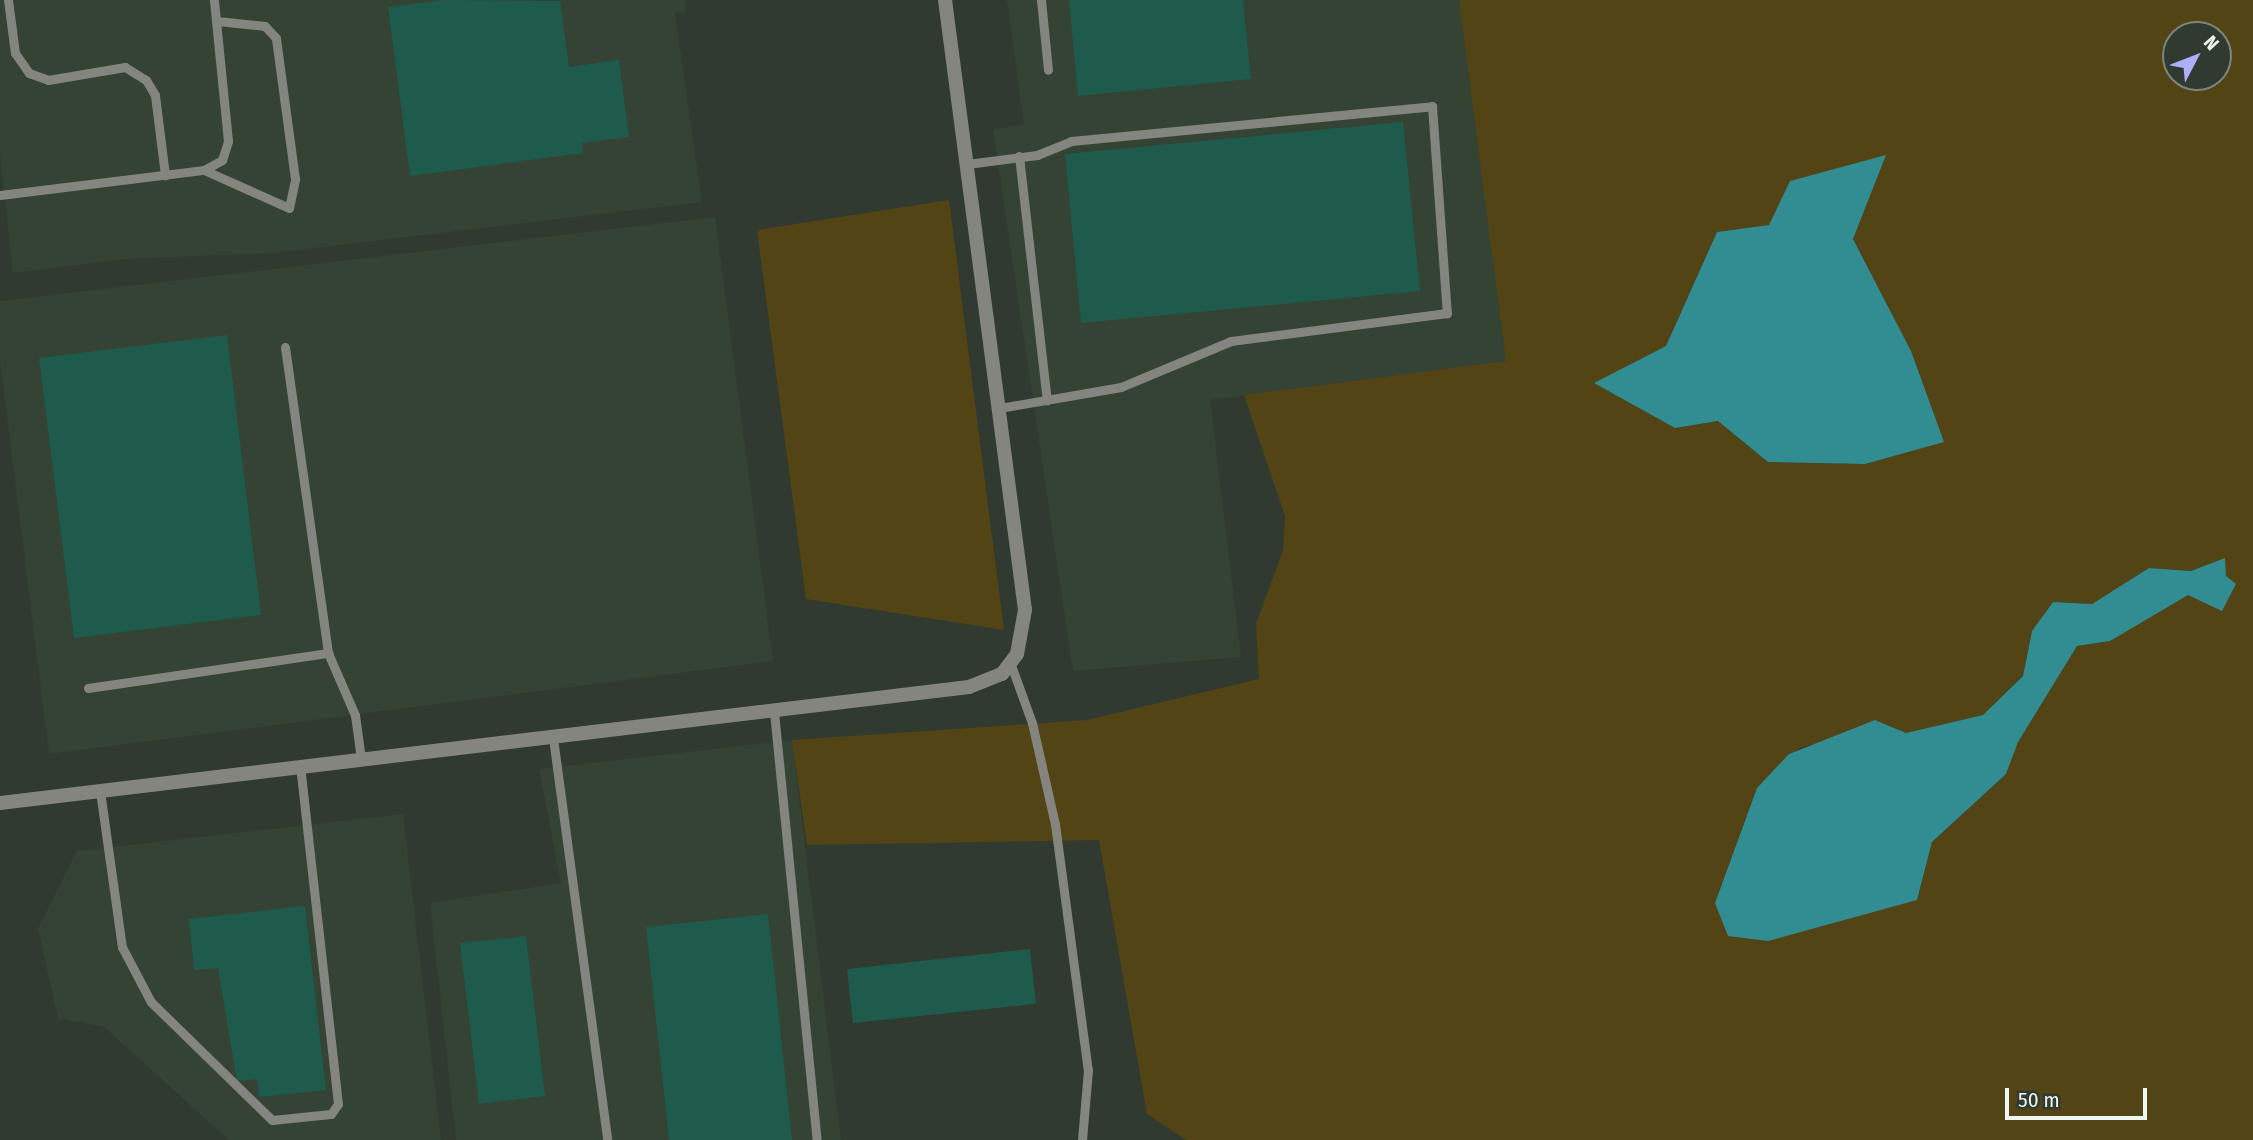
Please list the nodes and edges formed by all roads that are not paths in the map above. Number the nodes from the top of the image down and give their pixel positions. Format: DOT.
graph roads {
  1 [pos="8,0"];
  2 [pos="214,0"];
  3 [pos="945,0"];
  4 [pos="1041,0"];
  5 [pos="217,22"];
  6 [pos="1048,70"];
  7 [pos="1019,156"];
  8 [pos="967,164"];
  9 [pos="204,170"];
  10 [pos="165,175"];
  11 [pos="0,195"];
  12 [pos="285,347"];
  13 [pos="1047,400"];
  14 [pos="999,408"];
  15 [pos="328,653"];
  16 [pos="1011,665"];
  17 [pos="88,688"];
  18 [pos="774,712"];
  19 [pos="554,738"];
  20 [pos="361,759"];
  21 [pos="300,766"];
  22 [pos="100,792"];
  23 [pos="0,803"];
  24 [pos="607,1140"];
  25 [pos="817,1140"];
  26 [pos="1082,1140"];
  1 -- 10 [label="lane"];
  2 -- 5 [label="lane"];
  3 -- 8 [label="street"];
  4 -- 6 [label="lane"];
  5 -- 9 [label="lane"];
  5 -- 9 [label="lane"];
  7 -- 8 [label="lane"];
  7 -- 13 [label="lane"];
  7 -- 13 [label="lane"];
  8 -- 14 [label="street"];
  9 -- 10 [label="lane"];
  10 -- 11 [label="lane"];
  12 -- 15 [label="lane"];
  13 -- 14 [label="lane"];
  14 -- 16 [label="street"];
  15 -- 17 [label="lane"];
  15 -- 20 [label="lane"];
  16 -- 18 [label="street"];
  16 -- 26 [label="lane"];
  18 -- 19 [label="street"];
  18 -- 25 [label="lane"];
  19 -- 20 [label="street"];
  19 -- 24 [label="lane"];
  20 -- 21 [label="street"];
  21 -- 22 [label="street"];
  21 -- 22 [label="lane"];
  22 -- 23 [label="street"];
}
